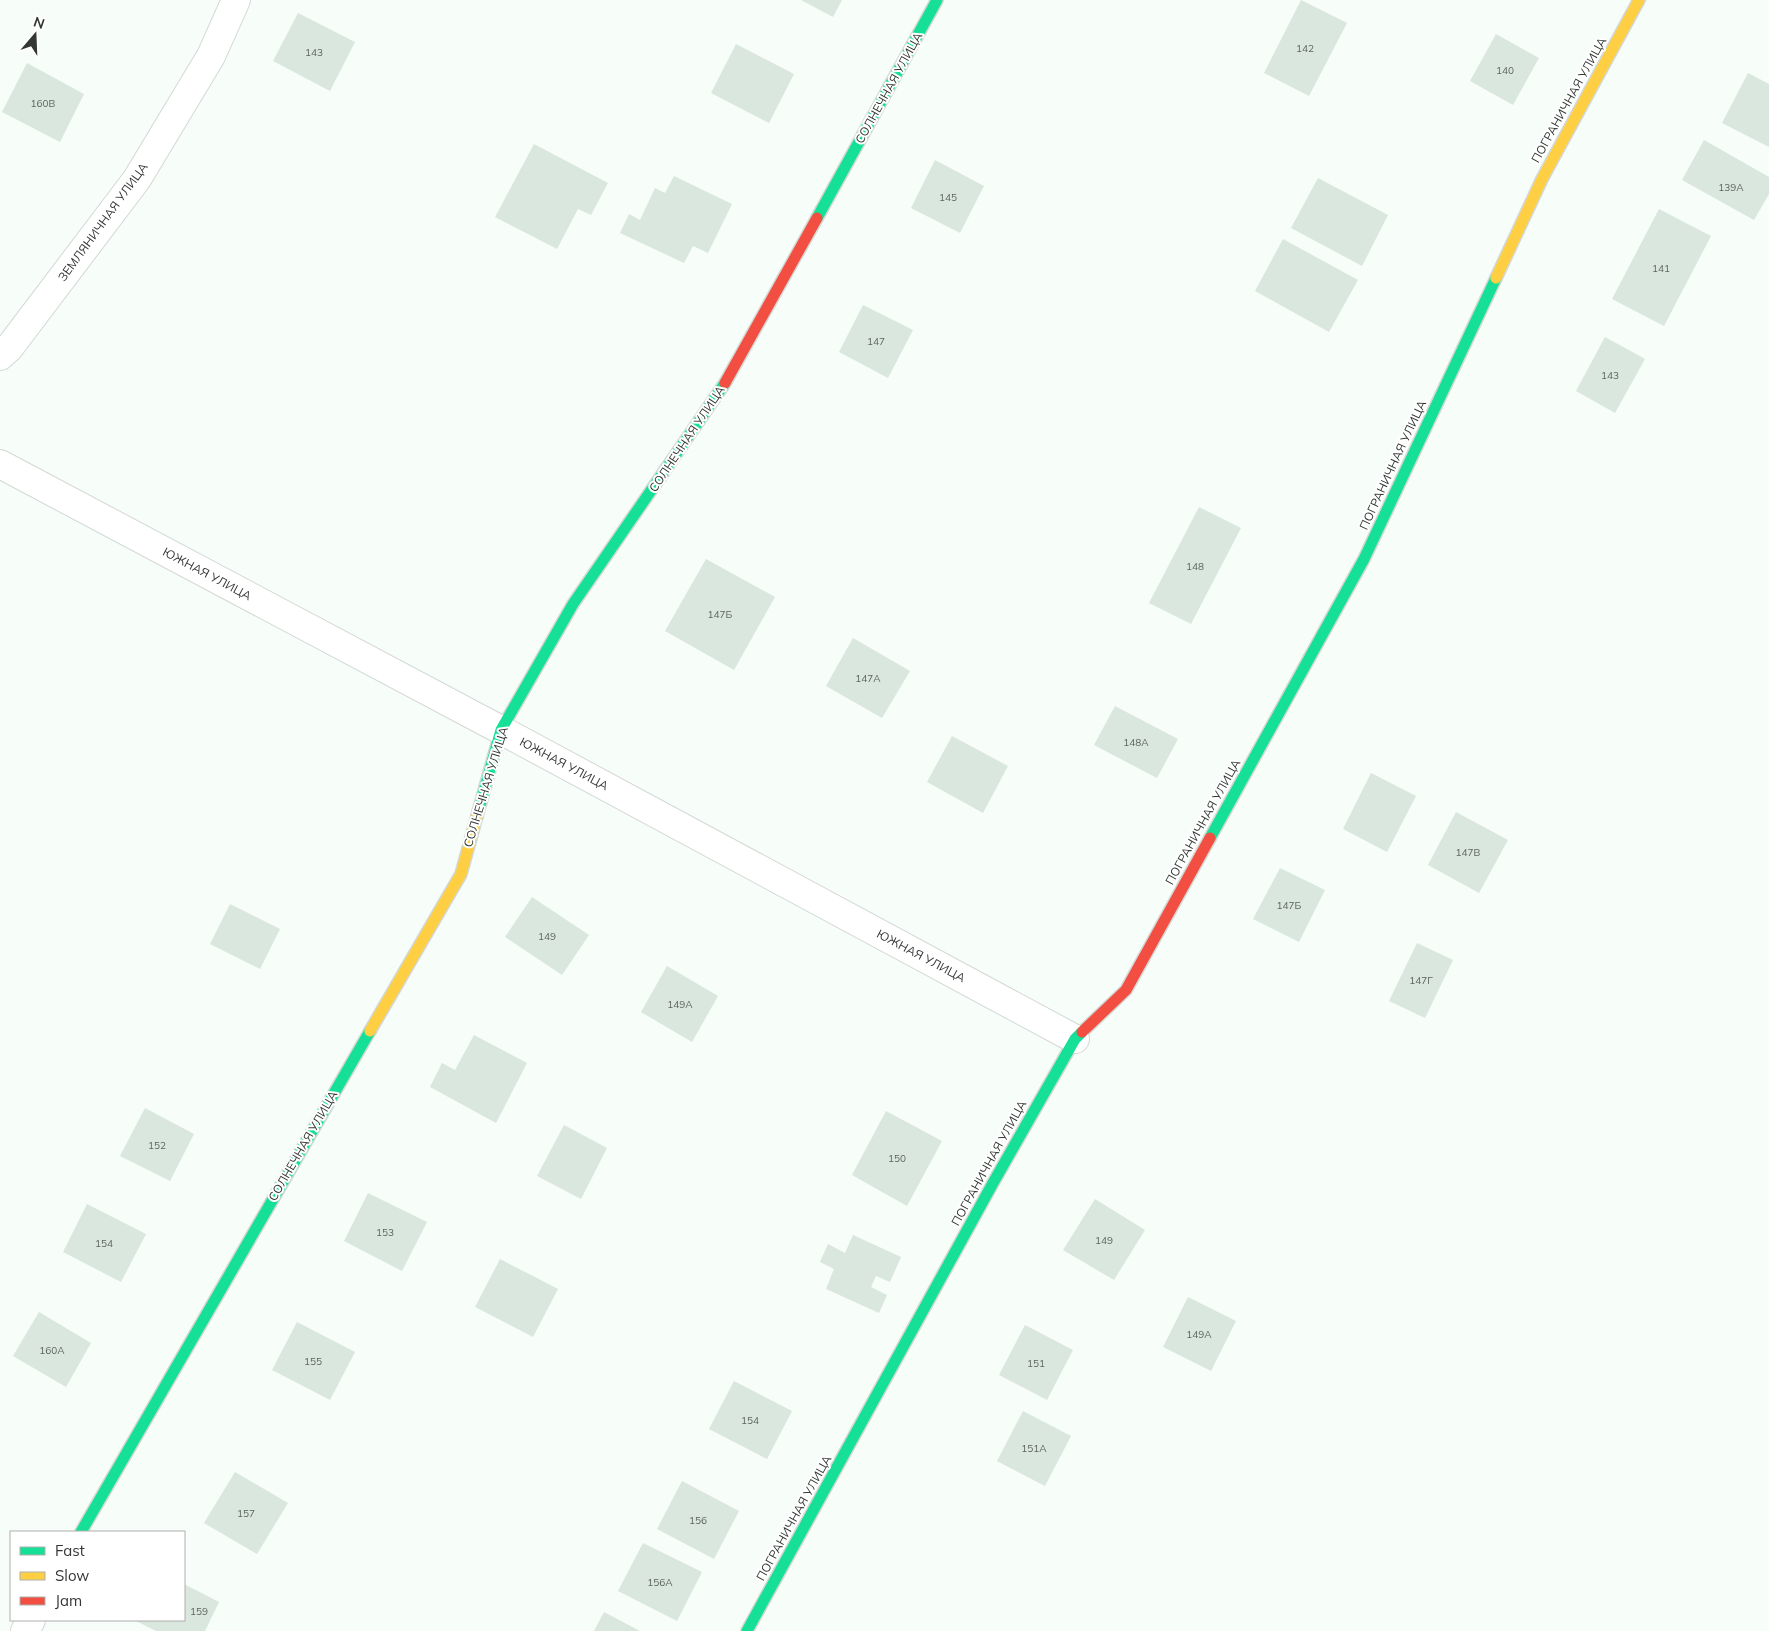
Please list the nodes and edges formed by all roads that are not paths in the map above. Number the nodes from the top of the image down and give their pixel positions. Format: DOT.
graph roads {
  1 [pos="236,0"];
  2 [pos="937,0"];
  3 [pos="1639,0"];
  4 [pos="0,356"];
  5 [pos="0,464"];
  6 [pos="501,730"];
  7 [pos="1075,1039"];
  8 [pos="82,1531"];
  9 [pos="747,1631"];
  1 -- 4 [label="street, ЗЕМЛЯНИЧНАЯ УЛИЦА"];
  2 -- 6 [label="street, СОЛНЕЧНАЯ УЛИЦА"];
  3 -- 7 [label="street, ПОГРАНИЧНАЯ УЛИЦА"];
  5 -- 6 [label="street, ЮЖНАЯ УЛИЦА"];
  6 -- 7 [label="street, ЮЖНАЯ УЛИЦА"];
  6 -- 8 [label="street, СОЛНЕЧНАЯ УЛИЦА"];
  7 -- 9 [label="street, ПОГРАНИЧНАЯ УЛИЦА"];
}
